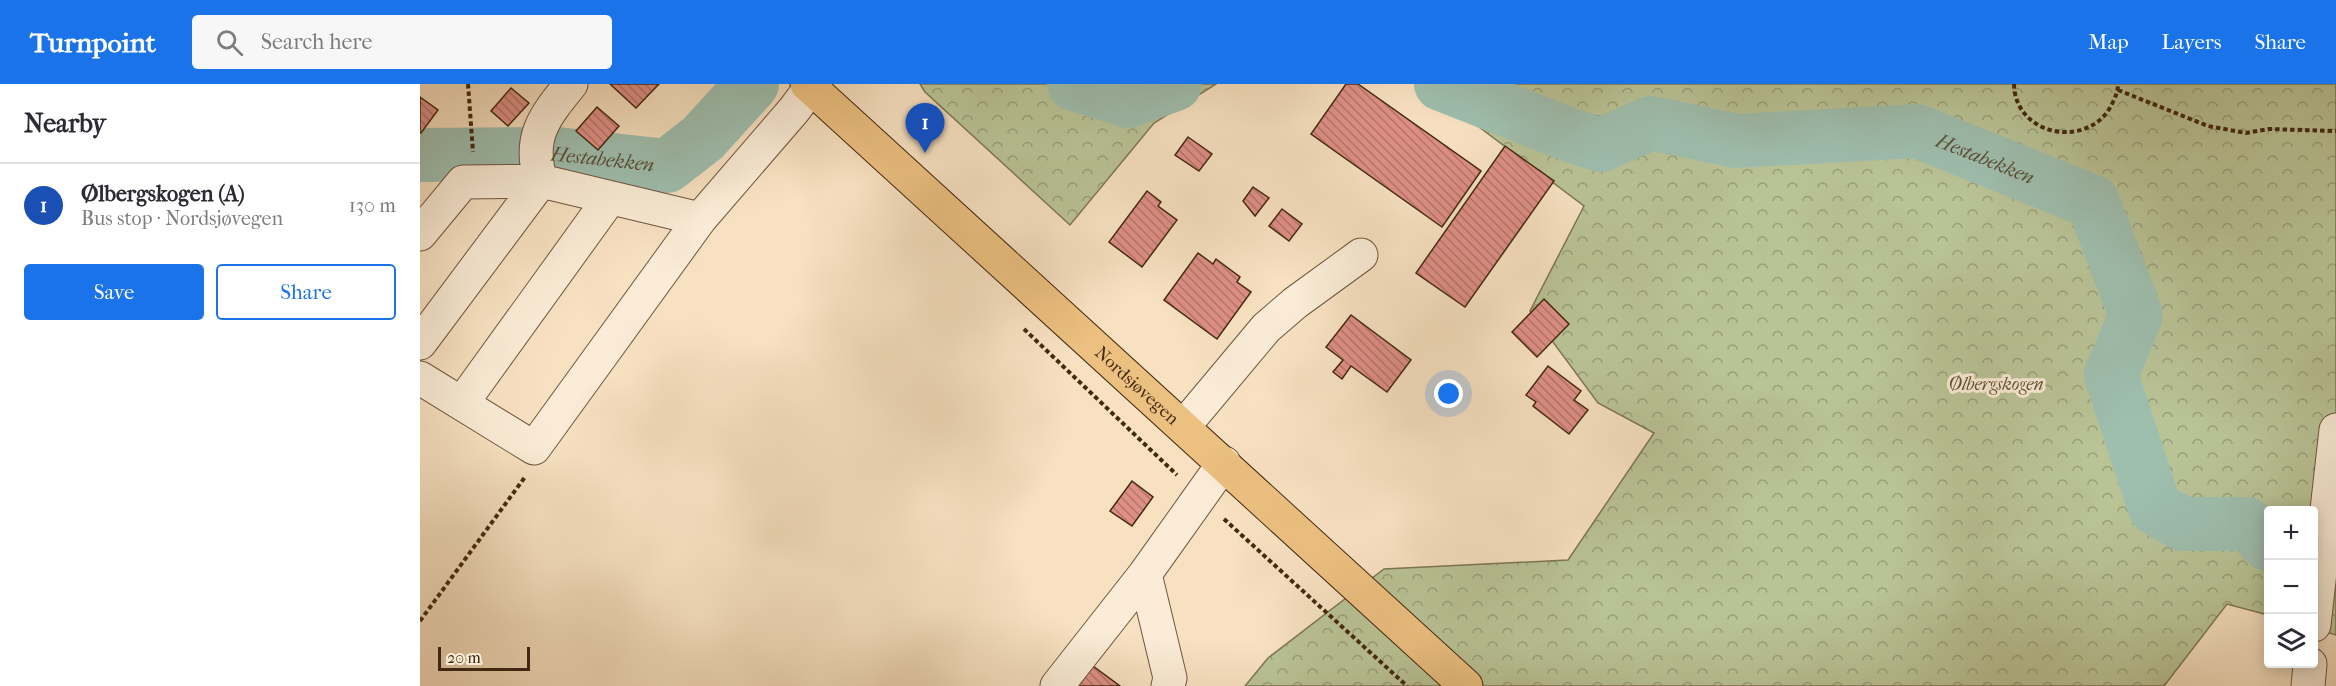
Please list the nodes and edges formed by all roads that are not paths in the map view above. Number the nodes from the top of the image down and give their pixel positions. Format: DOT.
graph roads {
  1 [pos="571,84"];
  2 [pos="809,86"];
  3 [pos="541,181"];
  4 [pos="610,198"];
  5 [pos="700,219"];
  6 [pos="420,234"];
  7 [pos="1361,255"];
  8 [pos="420,343"];
  9 [pos="420,378"];
  10 [pos="462,404"];
  11 [pos="1184,426"];
  12 [pos="2336,430"];
  13 [pos="1224,463"];
  14 [pos="1144,574"];
  15 [pos="2314,614"];
  16 [pos="2310,668"];
  17 [pos="1057,686"];
  18 [pos="1168,686"];
  19 [pos="1466,686"];
  20 [pos="2308,686"];
  1 -- 3 [label="street"];
  2 -- 5 [label="street"];
  2 -- 11 [label="main road, Nordsjøvegen"];
  3 -- 4 [label="street"];
  3 -- 6 [label="street"];
  3 -- 8 [label="street"];
  4 -- 5 [label="street"];
  4 -- 10 [label="street"];
  5 -- 10 [label="street"];
  7 -- 11 [label="street"];
  9 -- 10 [label="street"];
  11 -- 13 [label="main road, Nordsjøvegen"];
  12 -- 15 [label="street"];
  13 -- 14 [label="street"];
  13 -- 19 [label="main road, Nordsjøvegen"];
  14 -- 17 [label="street"];
  14 -- 18 [label="street"];
  16 -- 20 [label="street"];
}
